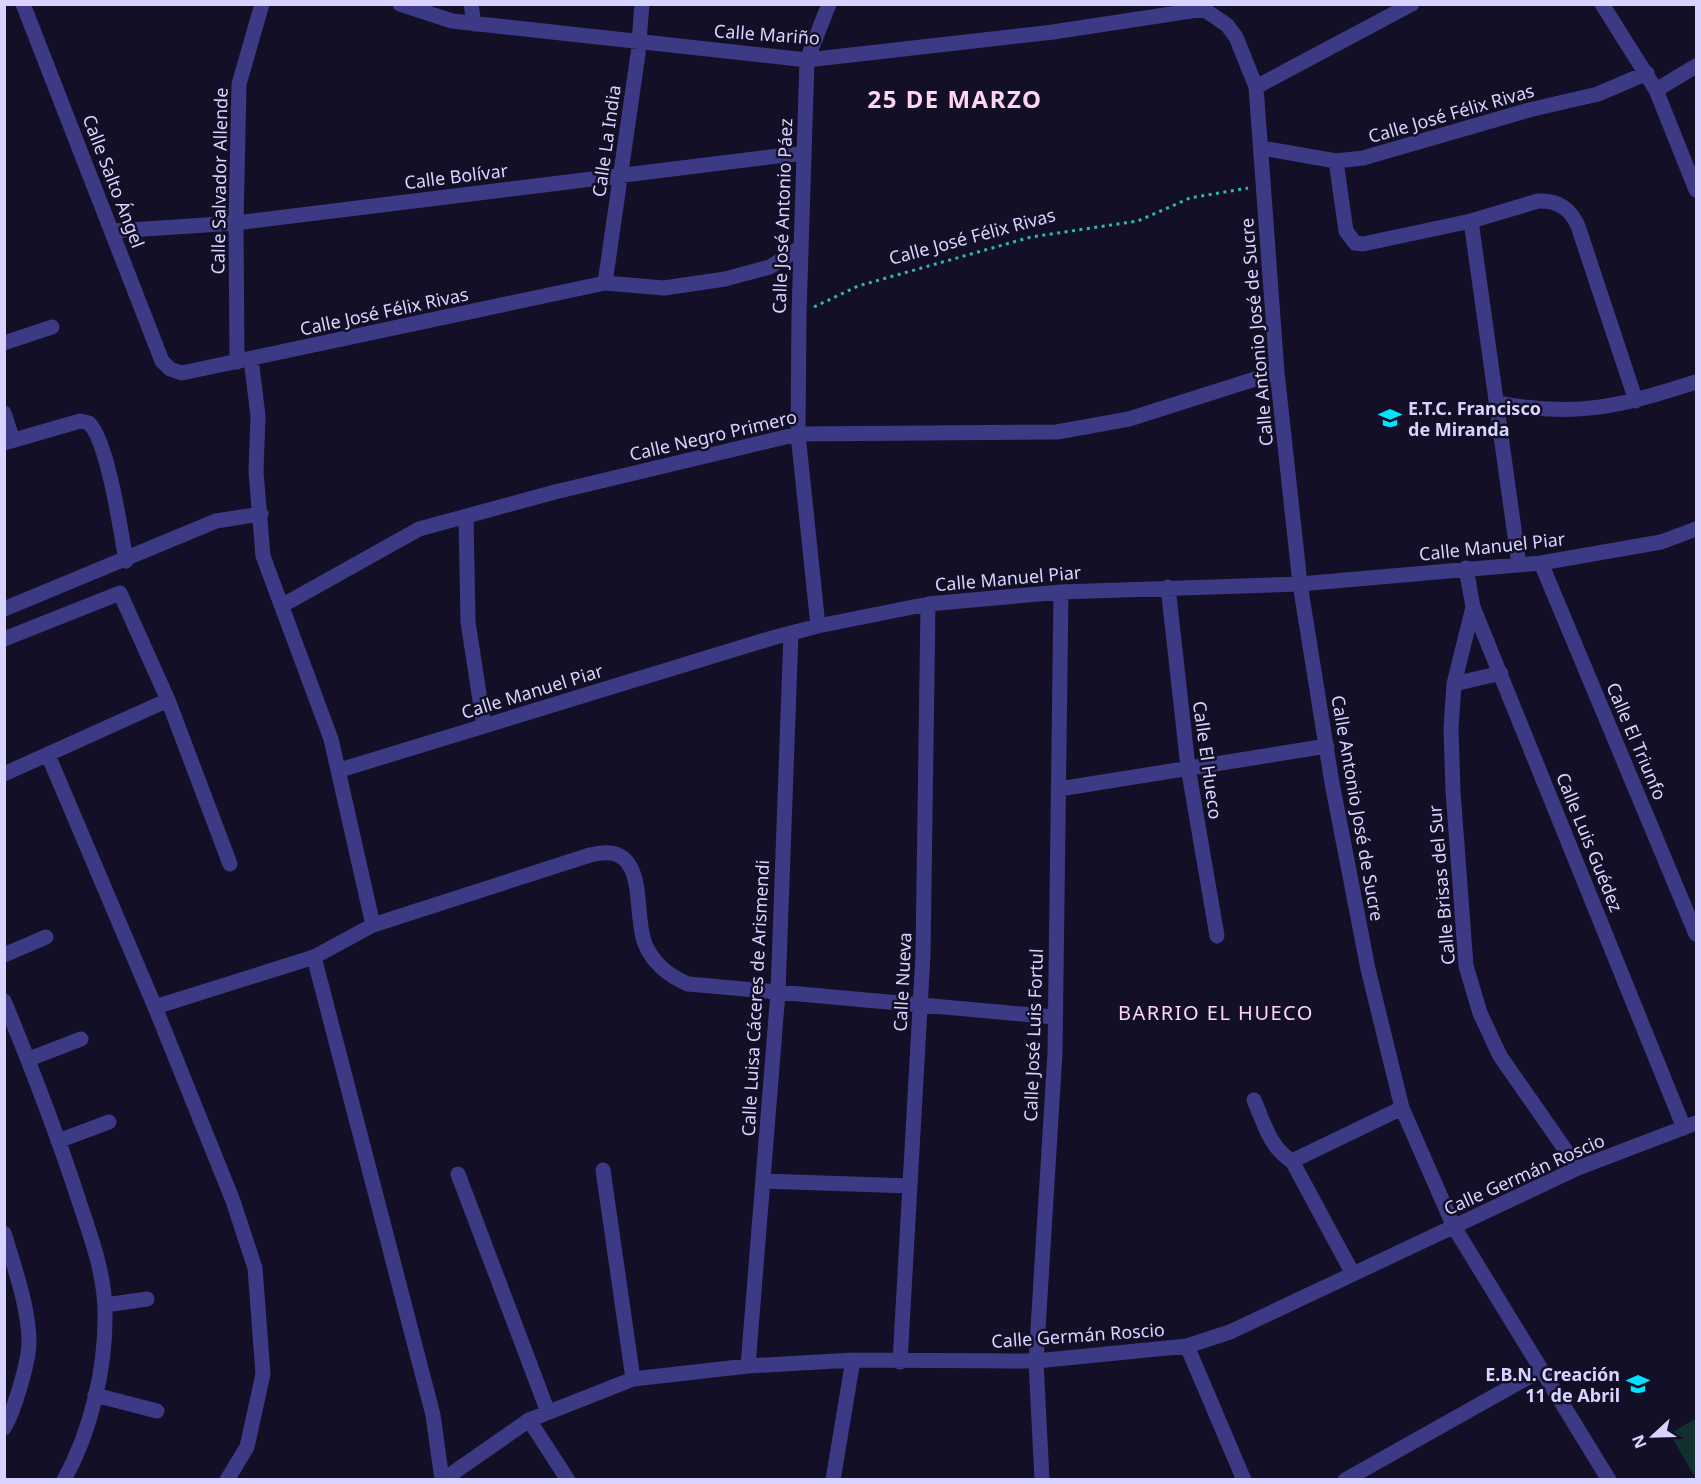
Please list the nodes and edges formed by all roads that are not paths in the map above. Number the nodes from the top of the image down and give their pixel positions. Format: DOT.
graph roads {
  1 [pos="24,4"];
  2 [pos="262,4"];
  3 [pos="400,4"];
  4 [pos="471,4"];
  5 [pos="642,4"];
  6 [pos="829,4"];
  7 [pos="1412,4"];
  8 [pos="1602,4"];
  9 [pos="1200,7"];
  10 [pos="474,24"];
  11 [pos="639,43"];
  12 [pos="807,60"];
  13 [pos="1694,71"];
  14 [pos="1647,73"];
  15 [pos="1256,87"];
  16 [pos="1656,90"];
  17 [pos="1262,148"];
  18 [pos="802,153"];
  19 [pos="1336,161"];
  20 [pos="621,176"];
  21 [pos="1696,190"];
  22 [pos="1471,221"];
  23 [pos="236,223"];
  24 [pos="114,231"];
  25 [pos="801,247"];
  26 [pos="605,283"];
  27 [pos="52,327"];
  28 [pos="4,343"];
  29 [pos="244,361"];
  30 [pos="170,369"];
  31 [pos="1277,372"];
  32 [pos="1696,382"];
  33 [pos="1636,401"];
  34 [pos="1497,403"];
  35 [pos="4,413"];
  36 [pos="798,434"];
  37 [pos="9,442"];
  38 [pos="261,514"];
  39 [pos="466,516"];
  40 [pos="1696,529"];
  41 [pos="126,561"];
  42 [pos="1541,563"];
  43 [pos="1518,565"];
  44 [pos="1467,568"];
  45 [pos="1300,584"];
  46 [pos="1168,587"];
  47 [pos="1061,592"];
  48 [pos="928,604"];
  49 [pos="283,605"];
  50 [pos="1473,607"];
  51 [pos="4,609"];
  52 [pos="818,626"];
  53 [pos="791,633"];
  54 [pos="4,639"];
  55 [pos="1502,673"];
  56 [pos="1454,684"];
  57 [pos="168,700"];
  58 [pos="484,726"];
  59 [pos="1327,746"];
  60 [pos="48,754"];
  61 [pos="1188,767"];
  62 [pos="340,770"];
  63 [pos="4,774"];
  64 [pos="1059,789"];
  65 [pos="230,864"];
  66 [pos="373,925"];
  67 [pos="1696,934"];
  68 [pos="1217,936"];
  69 [pos="46,937"];
  70 [pos="4,955"];
  71 [pos="314,957"];
  72 [pos="778,992"];
  73 [pos="4,1001"];
  74 [pos="921,1005"];
  75 [pos="155,1007"];
  76 [pos="1055,1017"];
  77 [pos="81,1039"];
  78 [pos="28,1059"];
  79 [pos="1254,1100"];
  80 [pos="1402,1108"];
  81 [pos="109,1122"];
  82 [pos="1690,1125"];
  83 [pos="58,1141"];
  84 [pos="1292,1161"];
  85 [pos="1578,1168"];
  86 [pos="603,1170"];
  87 [pos="458,1174"];
  88 [pos="763,1181"];
  89 [pos="910,1186"];
  90 [pos="1454,1227"];
  91 [pos="4,1233"];
  92 [pos="1353,1274"];
  93 [pos="147,1299"];
  94 [pos="105,1305"];
  95 [pos="1187,1346"];
  96 [pos="853,1360"];
  97 [pos="1036,1361"];
  98 [pos="900,1362"];
  99 [pos="748,1366"];
  100 [pos="1541,1370"];
  101 [pos="633,1379"];
  102 [pos="95,1395"];
  103 [pos="157,1411"];
  104 [pos="549,1412"];
  105 [pos="529,1420"];
  106 [pos="4,1428"];
  107 [pos="64,1479"];
  108 [pos="227,1479"];
  109 [pos="442,1479"];
  110 [pos="568,1479"];
  111 [pos="833,1479"];
  112 [pos="1042,1479"];
  113 [pos="1244,1479"];
  114 [pos="1345,1479"];
  115 [pos="1609,1479"];
  1 -- 24 [label="street, Calle Salto Ángel"];
  2 -- 23 [label="street, Calle Salvador Allende"];
  3 -- 10 [label="street, Calle Mariño"];
  4 -- 10 [label="street"];
  5 -- 11 [label="street, Calle La India"];
  6 -- 12 [label="street, Calle José Antonio Páez"];
  7 -- 15 [label="street"];
  8 -- 14 [label="street"];
  9 -- 12 [label="street, Calle Mariño"];
  9 -- 15 [label="street, Calle Antonio José de Sucre"];
  10 -- 11 [label="street, Calle Mariño"];
  11 -- 12 [label="street, Calle Mariño"];
  11 -- 20 [label="street, Calle La India"];
  12 -- 18 [label="street, Calle José Antonio Páez"];
  13 -- 16 [label="street"];
  14 -- 16 [label="street"];
  14 -- 19 [label="street, Calle José Félix Rivas"];
  15 -- 17 [label="street, Calle Antonio José de Sucre"];
  16 -- 21 [label="street"];
  17 -- 19 [label="street, Calle José Félix Rivas"];
  17 -- 31 [label="street, Calle Antonio José de Sucre"];
  18 -- 20 [label="street, Calle Bolívar"];
  18 -- 25 [label="street, Calle José Antonio Páez"];
  19 -- 22 [label="street"];
  20 -- 23 [label="street, Calle Bolívar"];
  20 -- 26 [label="street, Calle La India"];
  22 -- 33 [label="street"];
  22 -- 34 [label="street"];
  23 -- 24 [label="street, Calle Bolívar"];
  23 -- 29 [label="street, Calle Salvador Allende"];
  24 -- 30 [label="street, Calle Salto Ángel"];
  25 -- 26 [label="street, Calle José Félix Rivas"];
  25 -- 36 [label="street, Calle José Antonio Páez"];
  26 -- 29 [label="street, Calle José Félix Rivas"];
  27 -- 28 [label="street"];
  29 -- 30 [label="street, Calle José Félix Rivas"];
  29 -- 38 [label="street, Calle Salvador Allende"];
  31 -- 36 [label="street, Calle Negro Primero"];
  31 -- 45 [label="street, Calle Antonio José de Sucre"];
  32 -- 33 [label="street"];
  33 -- 34 [label="street"];
  34 -- 43 [label="street"];
  35 -- 37 [label="street"];
  36 -- 39 [label="street, Calle Negro Primero"];
  36 -- 52 [label="street"];
  37 -- 41 [label="street"];
  38 -- 41 [label="street"];
  38 -- 49 [label="street, Calle Salvador Allende"];
  39 -- 49 [label="street, Calle Negro Primero"];
  39 -- 58 [label="street"];
  40 -- 42 [label="street, Calle Manuel Piar"];
  41 -- 51 [label="street"];
  42 -- 43 [label="street, Calle Manuel Piar"];
  42 -- 67 [label="street, Calle El Triunfo"];
  43 -- 44 [label="street, Calle Manuel Piar"];
  44 -- 45 [label="street, Calle Manuel Piar"];
  44 -- 50 [label="street, Calle Luis Guédez"];
  45 -- 46 [label="street, Calle Manuel Piar"];
  45 -- 59 [label="street, Calle Antonio José de Sucre"];
  46 -- 47 [label="street, Calle Manuel Piar"];
  46 -- 61 [label="street, Calle El Hueco"];
  47 -- 48 [label="street, Calle Manuel Piar"];
  47 -- 64 [label="street, Calle José Luis Fortul"];
  48 -- 52 [label="street, Calle Manuel Piar"];
  48 -- 74 [label="street, Calle Nueva"];
  49 -- 62 [label="street, Calle Salvador Allende"];
  50 -- 55 [label="street, Calle Luis Guédez"];
  50 -- 56 [label="street, Calle Brisas del Sur"];
  52 -- 53 [label="street, Calle Manuel Piar"];
  53 -- 58 [label="street, Calle Manuel Piar"];
  53 -- 72 [label="street, Calle Luisa Cáceres de Arismendi"];
  54 -- 57 [label="street"];
  55 -- 56 [label="street"];
  55 -- 82 [label="street, Calle Luis Guédez"];
  56 -- 85 [label="street, Calle Brisas del Sur"];
  57 -- 60 [label="street"];
  57 -- 65 [label="street"];
  58 -- 62 [label="street, Calle Manuel Piar"];
  59 -- 61 [label="street"];
  59 -- 80 [label="street, Calle Antonio José de Sucre"];
  60 -- 63 [label="street"];
  60 -- 75 [label="street"];
  61 -- 64 [label="street"];
  61 -- 68 [label="street, Calle El Hueco"];
  62 -- 66 [label="street, Calle Salvador Allende"];
  64 -- 76 [label="street, Calle José Luis Fortul"];
  66 -- 71 [label="street"];
  66 -- 72 [label="street"];
  69 -- 70 [label="street"];
  71 -- 75 [label="street"];
  71 -- 109 [label="street"];
  72 -- 74 [label="street"];
  72 -- 88 [label="street, Calle Luisa Cáceres de Arismendi"];
  73 -- 78 [label="street"];
  74 -- 76 [label="street"];
  74 -- 89 [label="street, Calle Nueva"];
  75 -- 108 [label="street"];
  76 -- 97 [label="street, Calle José Luis Fortul"];
  77 -- 78 [label="street"];
  78 -- 83 [label="street"];
  79 -- 84 [label="street"];
  80 -- 84 [label="street"];
  80 -- 90 [label="street, Calle Antonio José de Sucre"];
  81 -- 83 [label="street"];
  82 -- 85 [label="street, Calle Germán Roscio"];
  83 -- 94 [label="street"];
  84 -- 92 [label="street"];
  85 -- 90 [label="street, Calle Germán Roscio"];
  86 -- 101 [label="street"];
  87 -- 104 [label="street"];
  88 -- 89 [label="street"];
  88 -- 99 [label="street, Calle Luisa Cáceres de Arismendi"];
  89 -- 98 [label="street, Calle Nueva"];
  90 -- 92 [label="street, Calle Germán Roscio"];
  90 -- 100 [label="street, Calle Antonio José de Sucre"];
  91 -- 106 [label="street"];
  92 -- 95 [label="street, Calle Germán Roscio"];
  93 -- 94 [label="street"];
  94 -- 102 [label="street"];
  95 -- 97 [label="street, Calle Germán Roscio"];
  95 -- 113 [label="street"];
  96 -- 98 [label="street, Calle Germán Roscio"];
  96 -- 99 [label="street, Calle Germán Roscio"];
  96 -- 111 [label="street"];
  97 -- 98 [label="street, Calle Germán Roscio"];
  97 -- 112 [label="street, Calle José Luis Fortul"];
  99 -- 101 [label="street, Calle Germán Roscio"];
  100 -- 114 [label="street"];
  100 -- 115 [label="street, Calle Antonio José de Sucre"];
  101 -- 104 [label="street, Calle Germán Roscio"];
  102 -- 103 [label="street"];
  102 -- 107 [label="street"];
  104 -- 105 [label="street, Calle Germán Roscio"];
  105 -- 109 [label="street, Calle Germán Roscio"];
  105 -- 110 [label="street"];
}
